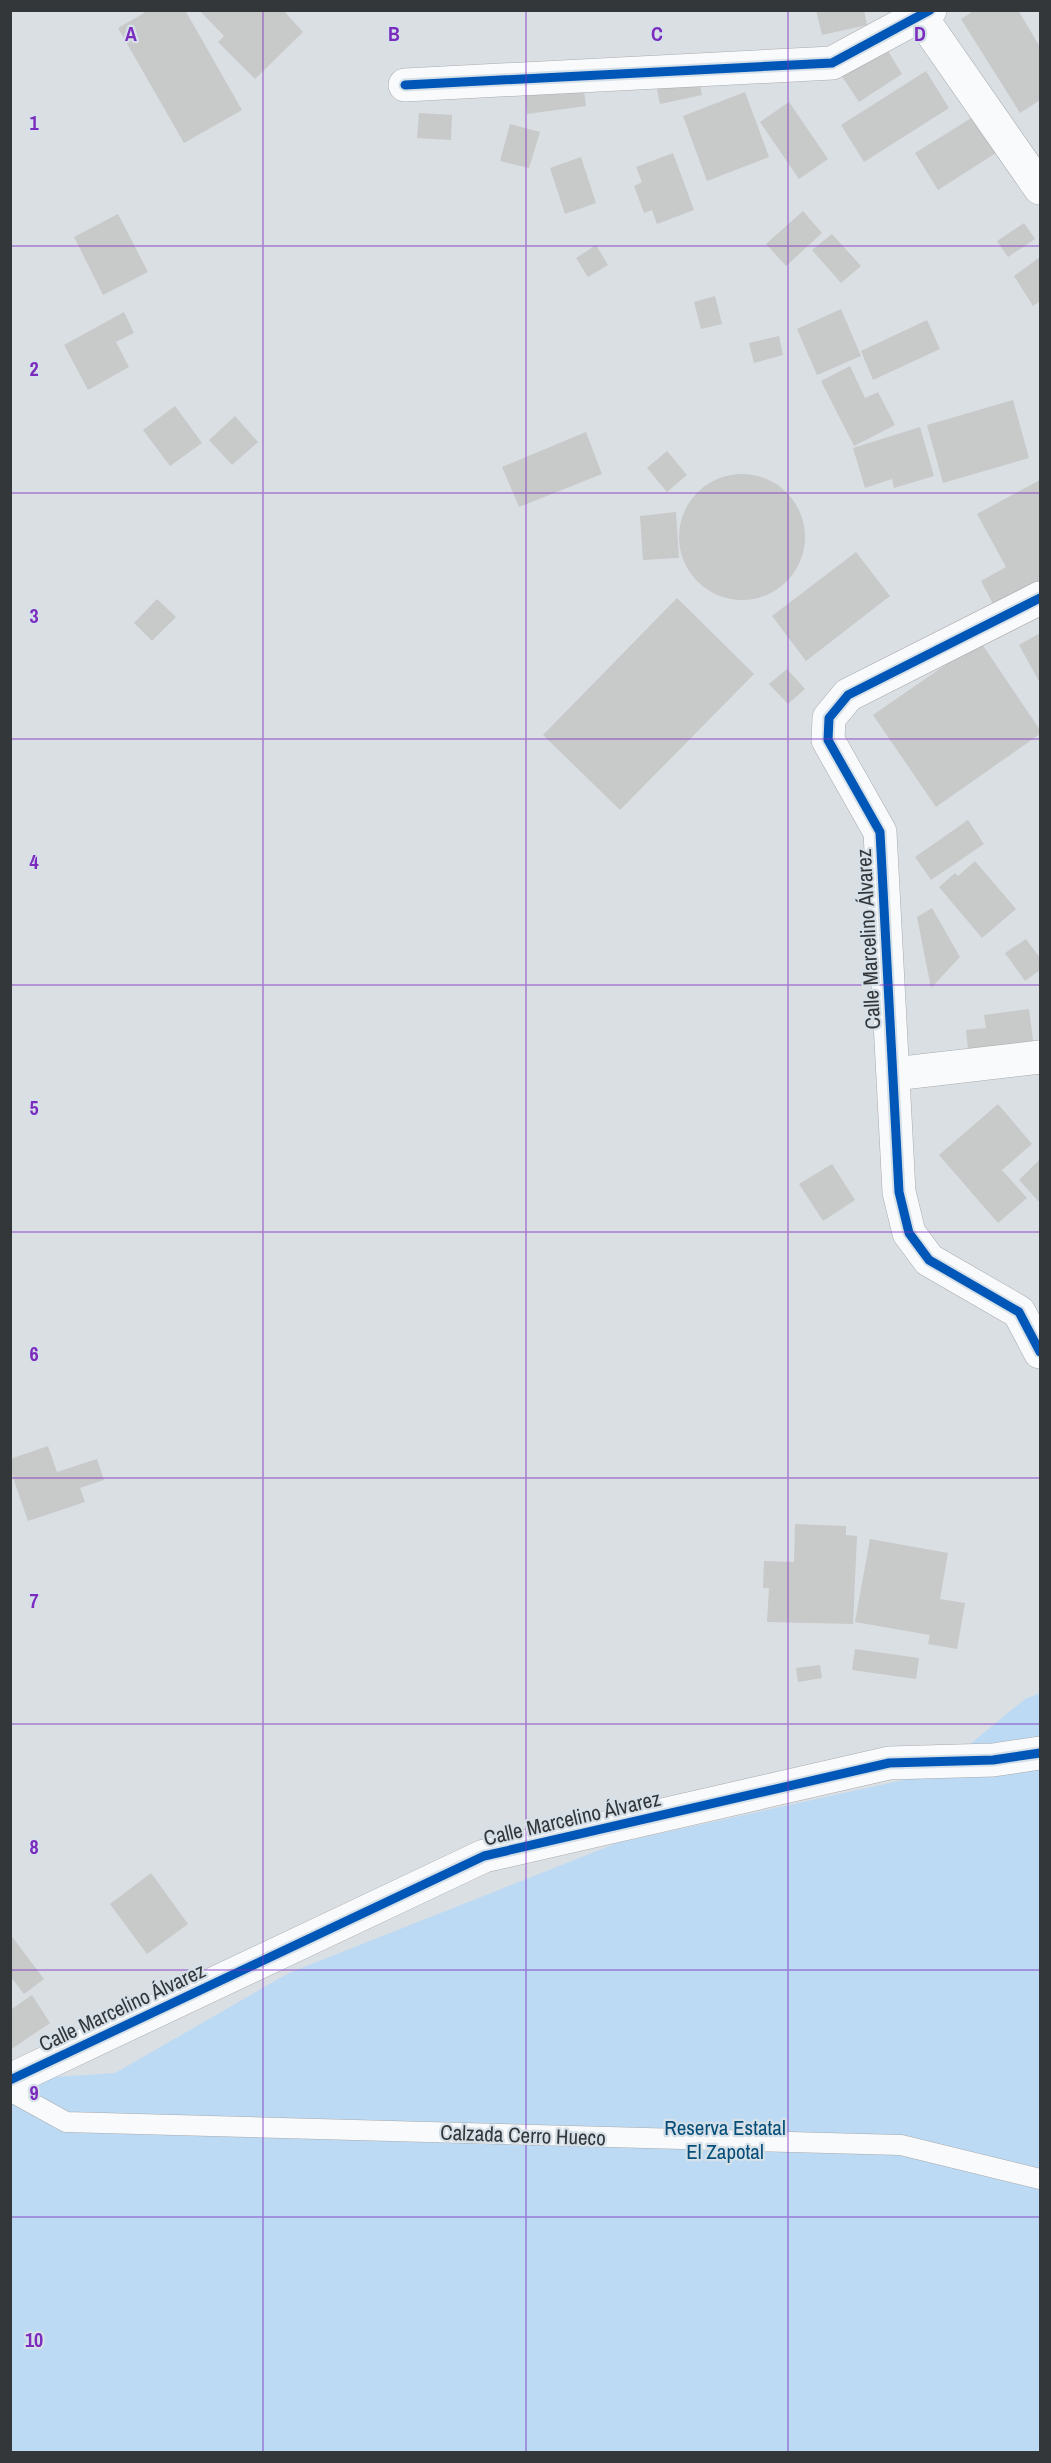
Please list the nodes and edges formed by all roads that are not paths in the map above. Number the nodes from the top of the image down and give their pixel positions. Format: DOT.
graph roads {
  1 [pos="926,14"];
  2 [pos="405,85"];
  3 [pos="1041,188"];
  4 [pos="1041,598"];
  5 [pos="1041,1057"];
  6 [pos="894,1074"];
  7 [pos="1041,1352"];
  8 [pos="1041,1753"];
  9 [pos="10,2080"];
  10 [pos="10,2091"];
  11 [pos="1041,2179"];
  1 -- 2 [label="street"];
  1 -- 3 [label="street"];
  4 -- 6 [label="street, Calle Marcelino Álvarez"];
  5 -- 6 [label="street"];
  6 -- 7 [label="street, Calle Marcelino Álvarez"];
  8 -- 9 [label="street, Calle Marcelino Álvarez"];
  10 -- 11 [label="lane, Calzada Cerro Hueco"];
}
